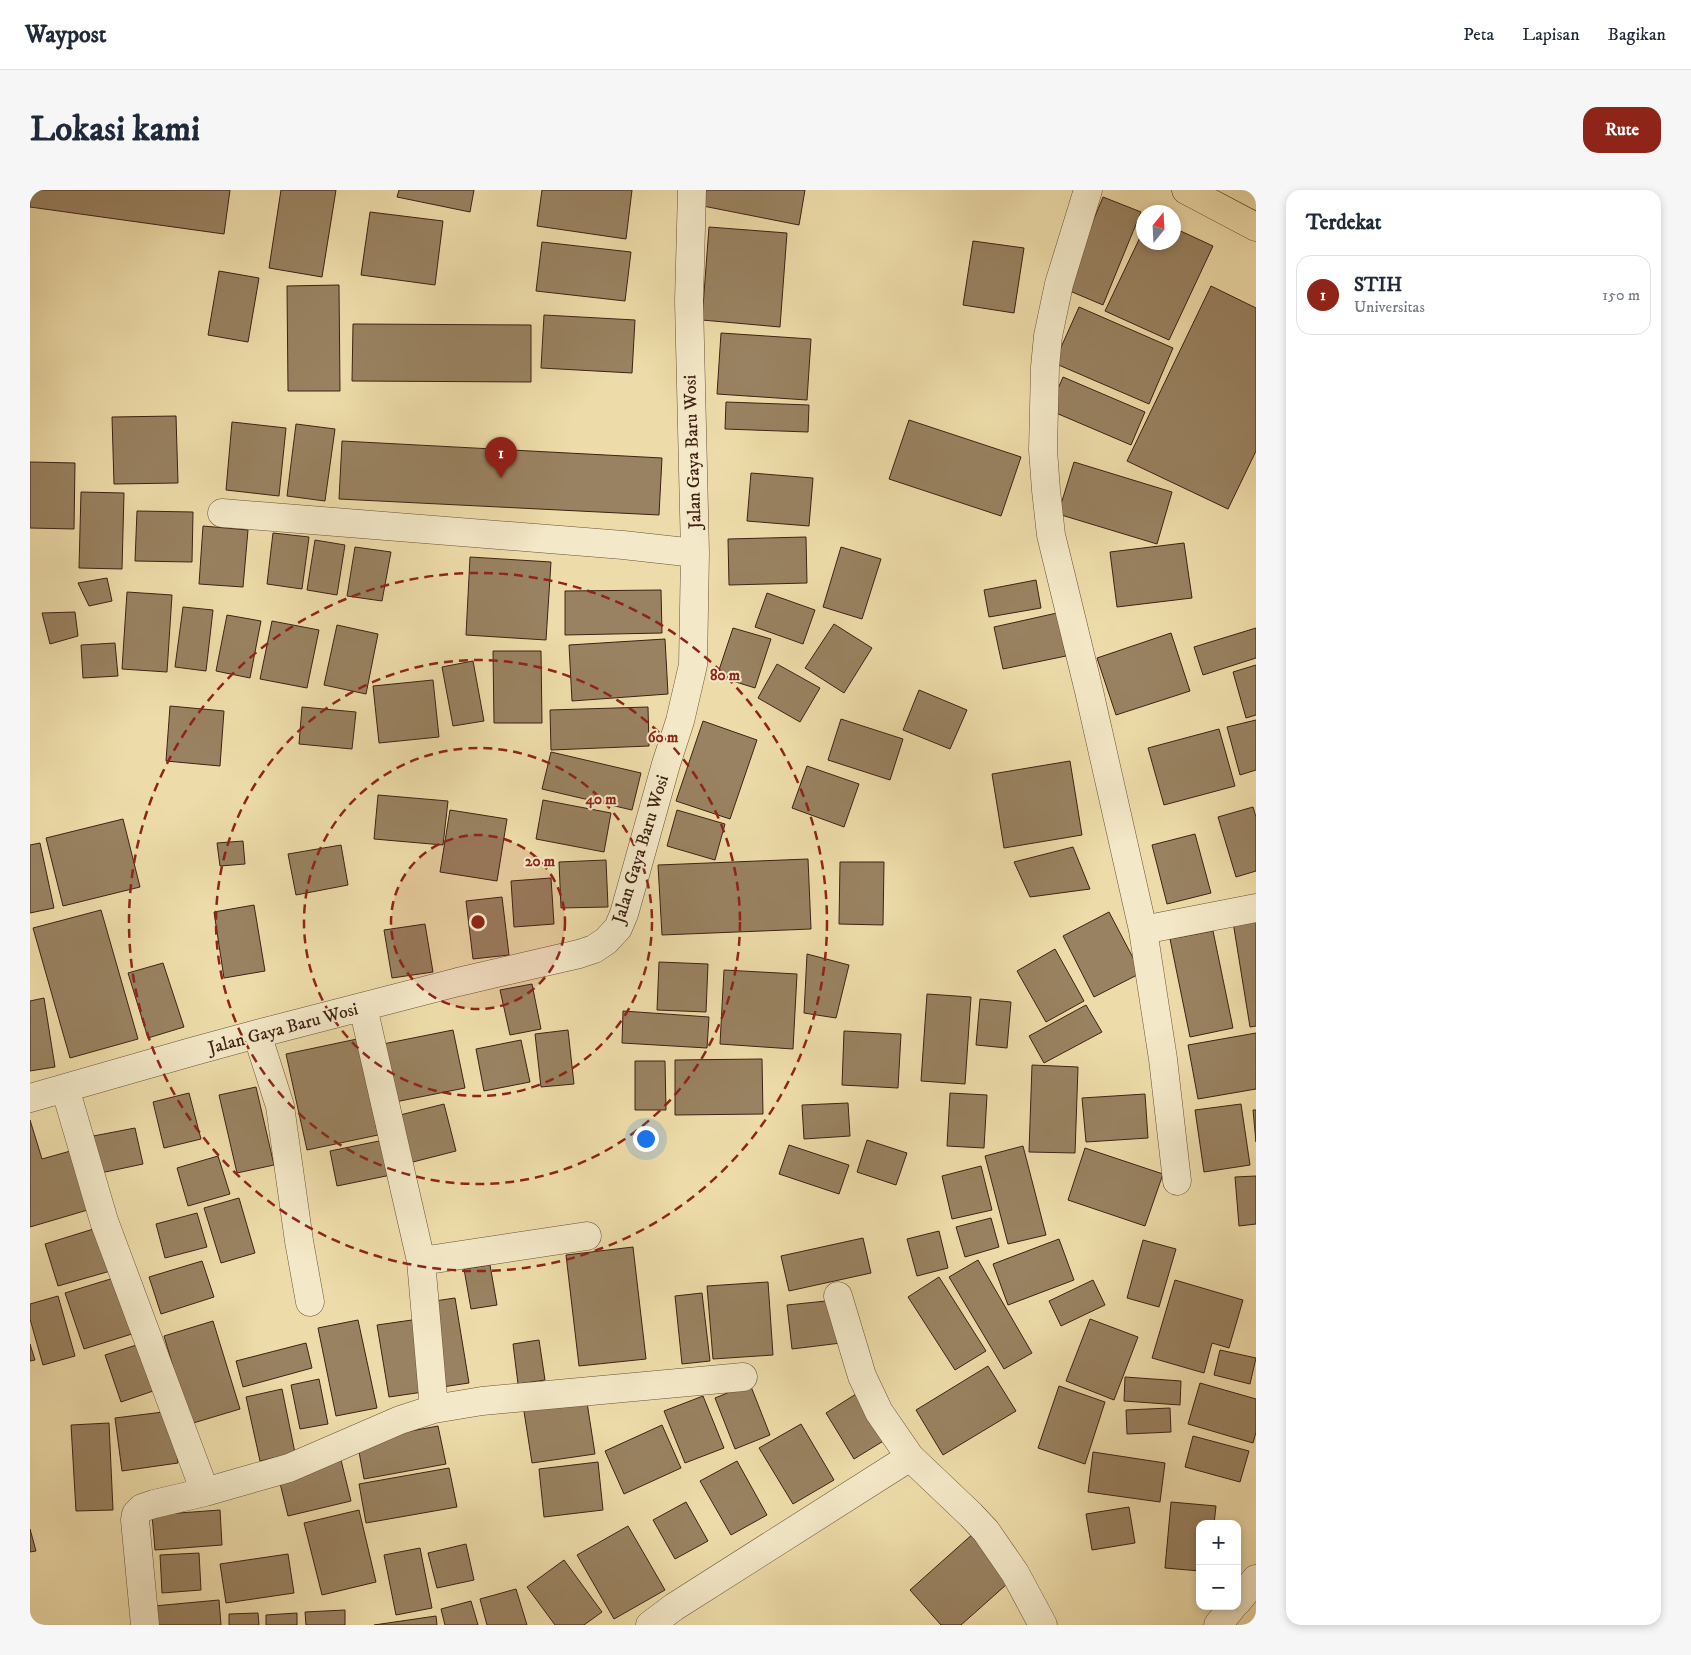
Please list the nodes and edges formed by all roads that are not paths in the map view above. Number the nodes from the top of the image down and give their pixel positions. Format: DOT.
graph roads {
  1 [pos="692,190"];
  2 [pos="1088,190"];
  3 [pos="1186,190"];
  4 [pos="1256,227"];
  5 [pos="222,513"];
  6 [pos="695,553"];
  7 [pos="1256,908"];
  8 [pos="1143,930"];
  9 [pos="363,1007"];
  10 [pos="257,1034"];
  11 [pos="65,1088"];
  12 [pos="30,1098"];
  13 [pos="1177,1180"];
  14 [pos="586,1236"];
  15 [pos="421,1261"];
  16 [pos="838,1296"];
  17 [pos="310,1302"];
  18 [pos="743,1377"];
  19 [pos="434,1409"];
  20 [pos="910,1457"];
  21 [pos="205,1492"];
  22 [pos="1256,1579"];
  23 [pos="1241,1597"];
  24 [pos="1230,1610"];
  25 [pos="145,1625"];
  26 [pos="650,1625"];
  27 [pos="1043,1625"];
  28 [pos="1218,1625"];
  1 -- 6 [label="street, Jalan Gaya Baru Wosi"];
  2 -- 8 [label="street"];
  3 -- 4 [label="highway"];
  5 -- 6 [label="street"];
  6 -- 9 [label="street, Jalan Gaya Baru Wosi"];
  7 -- 8 [label="street"];
  8 -- 13 [label="street"];
  9 -- 10 [label="street, Jalan Gaya Baru Wosi"];
  9 -- 15 [label="street"];
  10 -- 11 [label="street, Jalan Gaya Baru Wosi"];
  10 -- 17 [label="street"];
  11 -- 12 [label="street, Jalan Gaya Baru Wosi"];
  11 -- 21 [label="street"];
  14 -- 15 [label="street"];
  15 -- 19 [label="street"];
  16 -- 20 [label="street"];
  18 -- 19 [label="street"];
  19 -- 21 [label="street"];
  20 -- 26 [label="street"];
  20 -- 27 [label="street"];
  21 -- 25 [label="street"];
  22 -- 23 [label="street"];
  24 -- 28 [label="street"];
}
